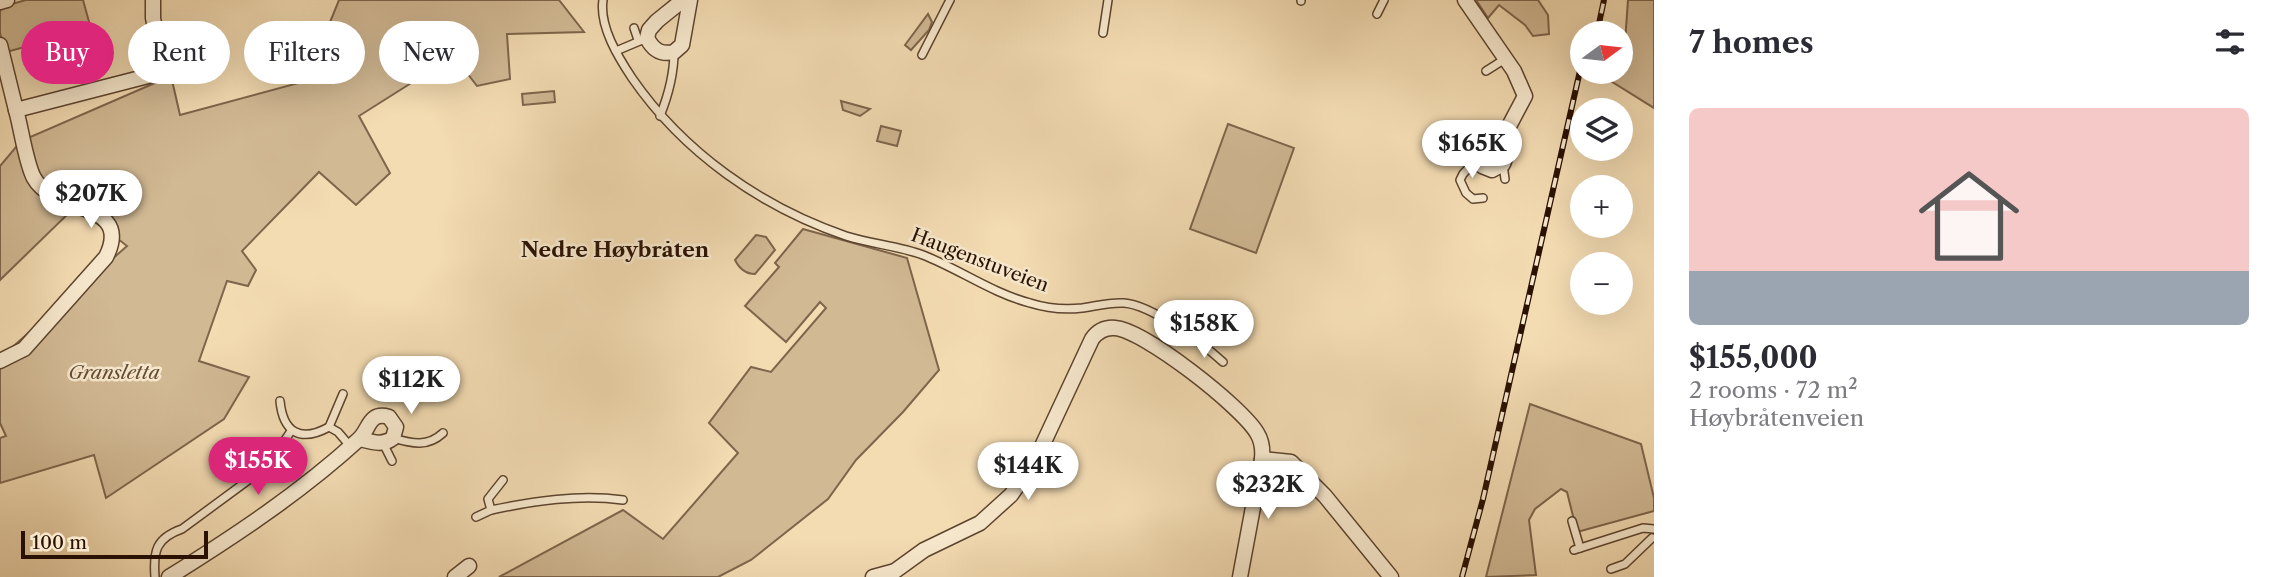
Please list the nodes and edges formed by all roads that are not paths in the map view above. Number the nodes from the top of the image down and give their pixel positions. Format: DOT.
graph roads {
  1 [pos="7,0"];
  2 [pos="153,0"];
  3 [pos="603,0"];
  4 [pos="683,0"];
  5 [pos="690,0"];
  6 [pos="950,0"];
  7 [pos="1108,0"];
  8 [pos="1384,0"];
  9 [pos="1465,0"];
  10 [pos="0,2"];
  11 [pos="1377,13"];
  12 [pos="634,28"];
  13 [pos="1103,33"];
  14 [pos="642,39"];
  15 [pos="0,45"];
  16 [pos="616,51"];
  17 [pos="674,52"];
  18 [pos="922,55"];
  19 [pos="1505,58"];
  20 [pos="1486,71"];
  21 [pos="16,110"];
  22 [pos="660,116"];
  23 [pos="1507,130"];
  24 [pos="1477,159"];
  25 [pos="1483,198"];
  26 [pos="0,362"];
  27 [pos="1223,362"];
  28 [pos="343,394"];
  29 [pos="279,401"];
  30 [pos="329,427"];
  31 [pos="291,431"];
  32 [pos="443,433"];
  33 [pos="388,441"];
  34 [pos="355,442"];
  35 [pos="1262,459"];
  36 [pos="392,461"];
  37 [pos="503,480"];
  38 [pos="623,500"];
  39 [pos="491,510"];
  40 [pos="476,517"];
  41 [pos="1572,521"];
  42 [pos="1653,535"];
  43 [pos="469,566"];
  44 [pos="1611,569"];
  45 [pos="901,574"];
  46 [pos="155,577"];
  47 [pos="169,577"];
  48 [pos="455,577"];
  49 [pos="873,577"];
  50 [pos="1240,577"];
  51 [pos="1391,577"];
  1 -- 10 [label="street"];
  2 -- 21 [label="street"];
  3 -- 16 [label="lane, Haugenstuveien"];
  4 -- 14 [label="street"];
  5 -- 17 [label="street"];
  6 -- 18 [label="lane"];
  7 -- 13 [label="lane"];
  8 -- 11 [label="lane"];
  9 -- 19 [label="street"];
  12 -- 14 [label="lane"];
  14 -- 16 [label="lane"];
  14 -- 17 [label="street"];
  15 -- 21 [label="street"];
  16 -- 22 [label="lane, Haugenstuveien"];
  17 -- 22 [label="lane"];
  19 -- 20 [label="lane"];
  19 -- 23 [label="street"];
  21 -- 26 [label="street"];
  22 -- 27 [label="lane, Haugenstuveien"];
  23 -- 24 [label="street"];
  23 -- 24 [label="street"];
  24 -- 25 [label="lane"];
  28 -- 30 [label="lane"];
  29 -- 31 [label="lane"];
  30 -- 31 [label="lane"];
  30 -- 34 [label="lane"];
  31 -- 46 [label="lane"];
  32 -- 33 [label="lane"];
  33 -- 34 [label="street"];
  33 -- 34 [label="street"];
  33 -- 36 [label="lane"];
  34 -- 47 [label="street"];
  35 -- 45 [label="street"];
  35 -- 50 [label="street"];
  35 -- 51 [label="street"];
  37 -- 39 [label="lane"];
  38 -- 39 [label="lane"];
  39 -- 40 [label="lane"];
  41 -- 42 [label="lane"];
  42 -- 44 [label="lane"];
  43 -- 48 [label="street"];
  45 -- 49 [label="street"];
}
